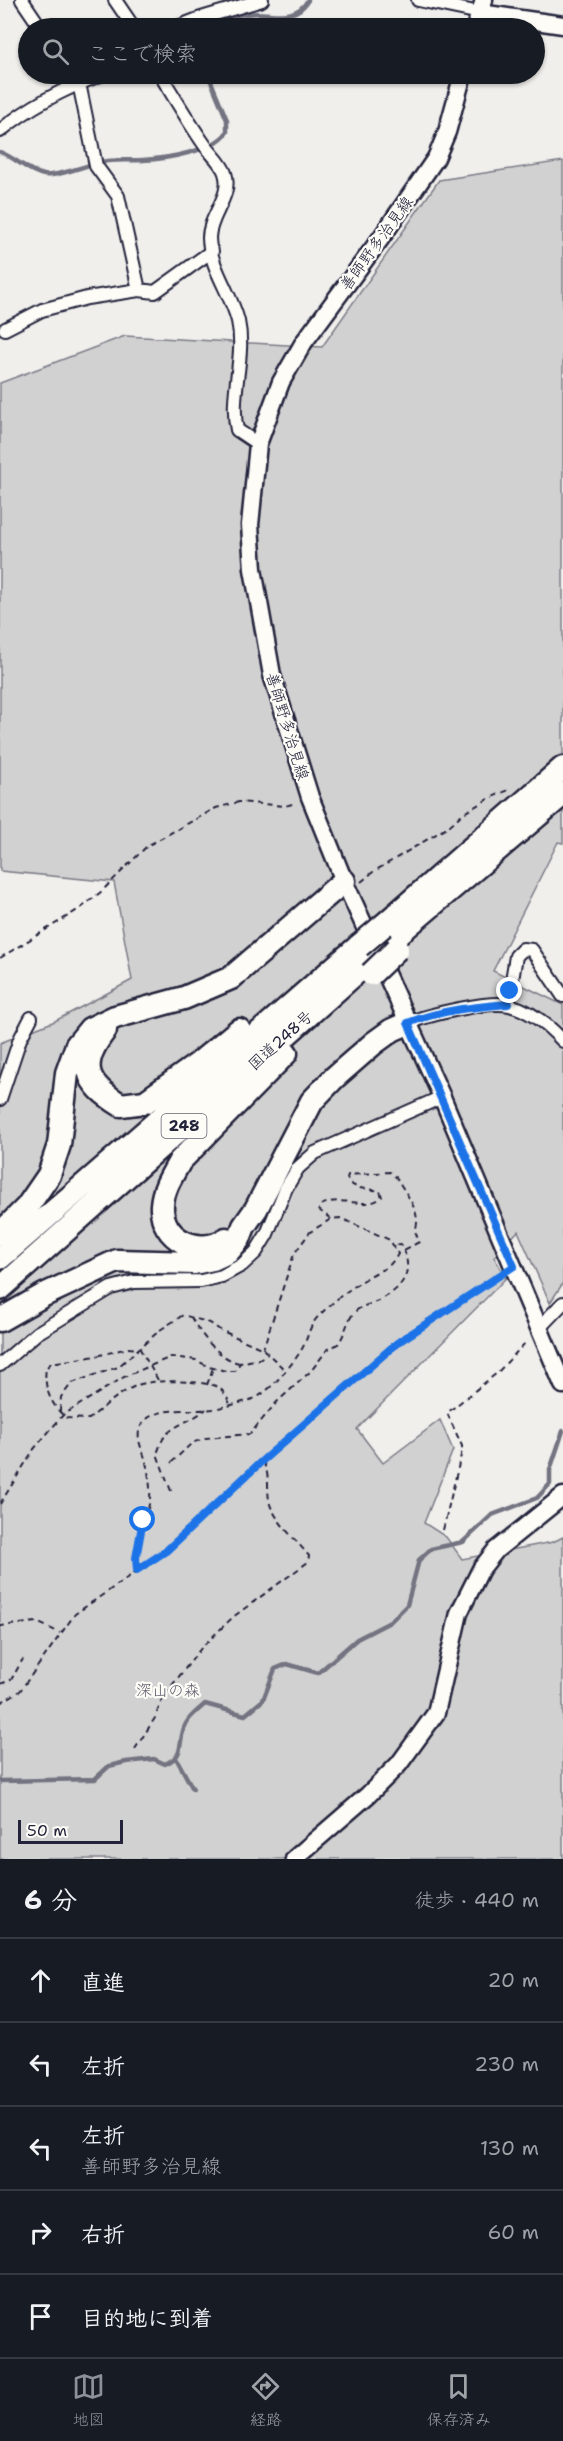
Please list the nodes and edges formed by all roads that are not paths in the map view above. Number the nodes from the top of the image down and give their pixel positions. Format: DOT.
graph roads {
  1 [pos="22,0"];
  2 [pos="115,0"];
  3 [pos="262,0"];
  4 [pos="418,0"];
  5 [pos="233,4"];
  6 [pos="480,14"];
  7 [pos="34,18"];
  8 [pos="127,18"];
  9 [pos="199,18"];
  10 [pos="508,18"];
  11 [pos="545,23"];
  12 [pos="563,26"];
  13 [pos="66,84"];
  14 [pos="76,84"];
  15 [pos="166,84"];
  16 [pos="460,84"];
  17 [pos="0,131"];
  18 [pos="212,251"];
  19 [pos="140,290"];
  20 [pos="5,329"];
  21 [pos="258,444"];
  22 [pos="563,768"];
  23 [pos="563,794"];
  24 [pos="352,881"];
  25 [pos="391,938"];
  26 [pos="362,959"];
  27 [pos="563,996"];
  28 [pos="508,1004"];
  29 [pos="115,1017"];
  30 [pos="31,1018"];
  31 [pos="408,1023"];
  32 [pos="563,1041"];
  33 [pos="442,1097"];
  34 [pos="0,1099"];
  35 [pos="244,1226"];
  36 [pos="0,1234"];
  37 [pos="0,1258"];
  38 [pos="0,1289"];
  39 [pos="563,1303"];
  40 [pos="0,1320"];
  41 [pos="539,1328"];
  42 [pos="0,1365"];
  43 [pos="563,1385"];
  44 [pos="563,1496"];
  45 [pos="294,1859"];
  1 -- 7 [label="street"];
  2 -- 8 [label="street"];
  3 -- 5 [label="street"];
  4 -- 6 [label="street"];
  5 -- 9 [label="street"];
  6 -- 10 [label="main road"];
  11 -- 12 [label="main road"];
  13 -- 17 [label="street"];
  14 -- 19 [label="street"];
  15 -- 18 [label="street"];
  16 -- 21 [label="main road, 善師野多治見線"];
  18 -- 19 [label="street"];
  18 -- 21 [label="street"];
  19 -- 20 [label="street"];
  21 -- 24 [label="main road, 善師野多治見線"];
  22 -- 25 [label="highway, 国道248号 / 248"];
  23 -- 25 [label="highway, 国道248号 / 248"];
  24 -- 29 [label="highway"];
  24 -- 31 [label="main road, 善師野多治見線"];
  25 -- 26 [label="highway, 国道248号 / 248, bridge"];
  25 -- 26 [label="highway, bridge"];
  26 -- 29 [label="highway"];
  26 -- 35 [label="highway"];
  26 -- 37 [label="highway, 国道248号 / 248"];
  26 -- 38 [label="highway, 国道248号 / 248"];
  27 -- 28 [label="street"];
  28 -- 31 [label="street"];
  28 -- 32 [label="street"];
  29 -- 36 [label="highway"];
  30 -- 34 [label="street"];
  31 -- 33 [label="main road, 善師野多治見線"];
  31 -- 35 [label="highway"];
  33 -- 41 [label="main road, 善師野多治見線"];
  33 -- 42 [label="street"];
  35 -- 40 [label="highway"];
  39 -- 41 [label="street"];
  41 -- 43 [label="main road, 善師野多治見線"];
  44 -- 45 [label="main road"];
}
